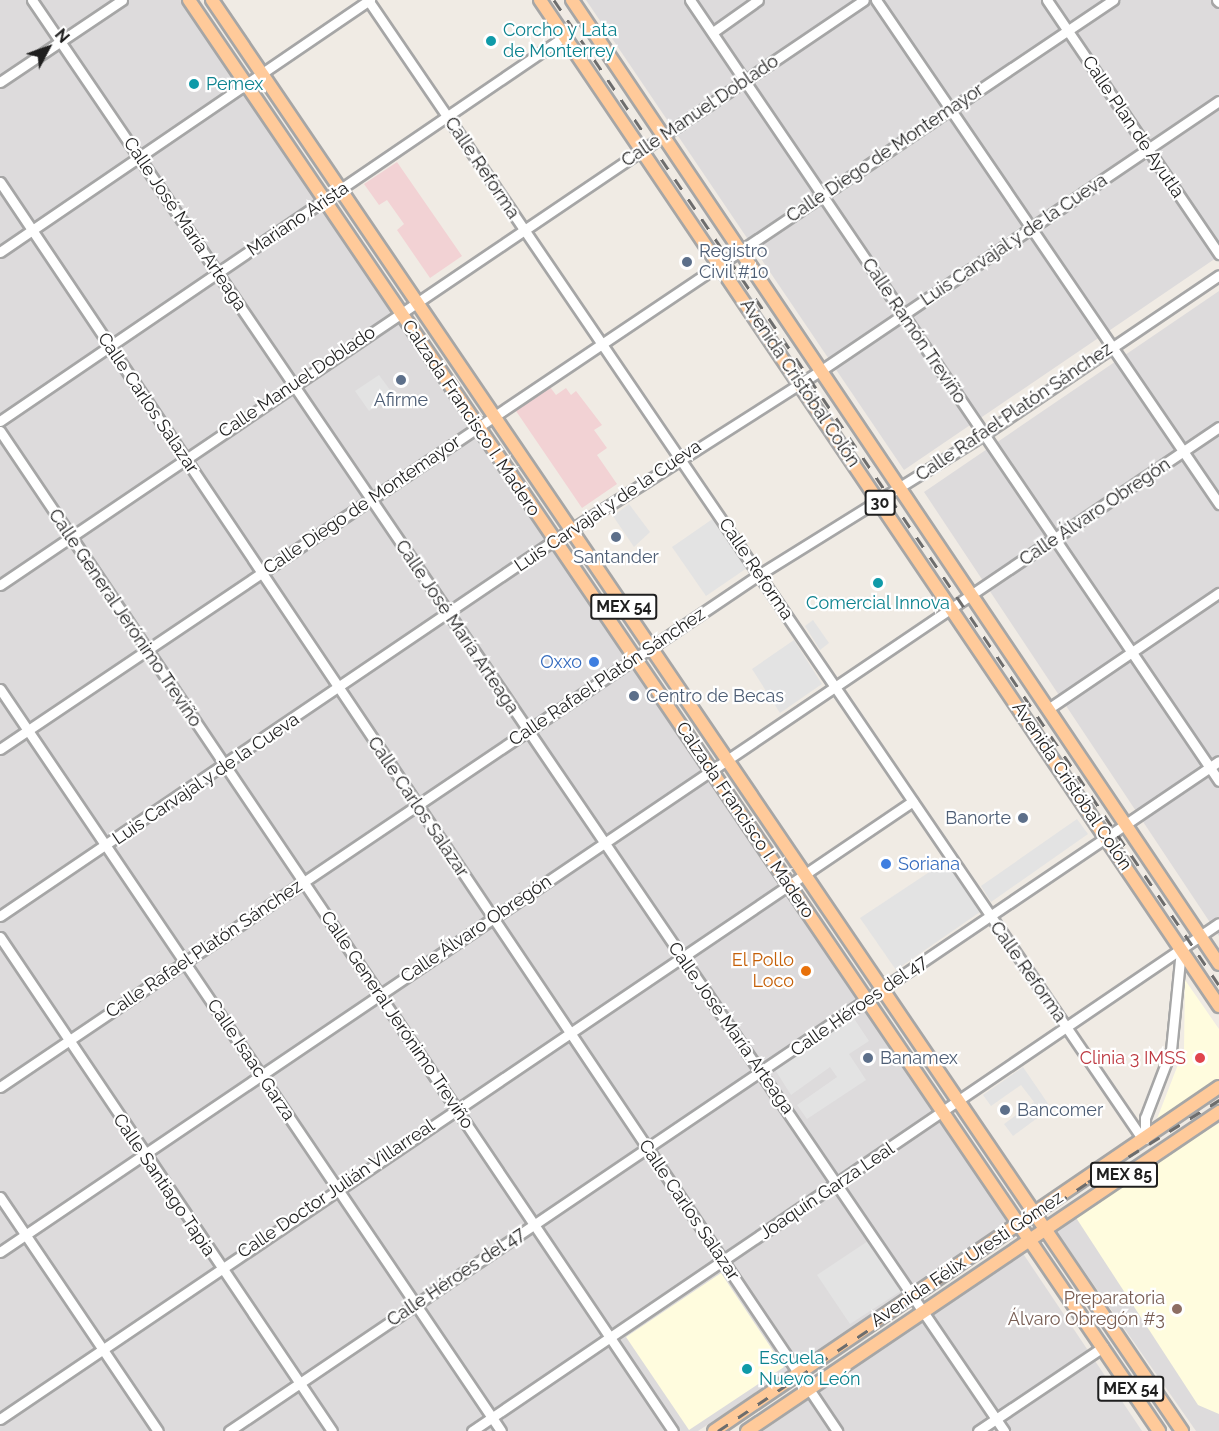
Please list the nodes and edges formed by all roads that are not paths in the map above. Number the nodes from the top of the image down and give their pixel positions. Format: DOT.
graph roads {
  1 [pos="32,0"];
  2 [pos="122,0"];
  3 [pos="189,0"];
  4 [pos="212,0"];
  5 [pos="369,0"];
  6 [pos="540,0"];
  7 [pos="572,0"];
  8 [pos="690,0"];
  9 [pos="758,0"];
  10 [pos="864,0"];
  11 [pos="876,0"];
  12 [pos="1047,0"];
  13 [pos="1113,0"];
  14 [pos="1067,31"];
  15 [pos="713,32"];
  16 [pos="565,36"];
  17 [pos="60,42"];
  18 [pos="262,73"];
  19 [pos="746,80"];
  20 [pos="0,82"];
  21 [pos="245,85"];
  22 [pos="1219,101"];
  23 [pos="950,109"];
  24 [pos="448,118"];
  25 [pos="663,136"];
  26 [pos="1148,149"];
  27 [pos="643,151"];
  28 [pos="140,157"];
  29 [pos="0,182"];
  30 [pos="341,190"];
  31 [pos="824,194"];
  32 [pos="326,201"];
  33 [pos="1031,228"];
  34 [pos="31,230"];
  35 [pos="524,230"];
  36 [pos="740,250"];
  37 [pos="0,252"];
  38 [pos="1219,254"];
  39 [pos="719,263"];
  40 [pos="218,274"];
  41 [pos="1219,275"];
  42 [pos="417,302"];
  43 [pos="400,312"];
  44 [pos="902,316"];
  45 [pos="601,343"];
  46 [pos="110,347"];
  47 [pos="1112,347"];
  48 [pos="823,369"];
  49 [pos="798,382"];
  50 [pos="293,385"];
  51 [pos="494,417"];
  52 [pos="0,421"];
  53 [pos="1219,427"];
  54 [pos="478,428"];
  55 [pos="0,431"];
  56 [pos="983,435"];
  57 [pos="1183,451"];
  58 [pos="185,458"];
  59 [pos="680,458"];
  60 [pos="900,488"];
  61 [pos="371,500"];
  62 [pos="878,501"];
  63 [pos="1219,504"];
  64 [pos="571,529"];
  65 [pos="1057,537"];
  66 [pos="70,538"];
  67 [pos="554,541"];
  68 [pos="260,573"];
  69 [pos="760,574"];
  70 [pos="0,585"];
  71 [pos="1219,593"];
  72 [pos="972,596"];
  73 [pos="953,609"];
  74 [pos="448,615"];
  75 [pos="652,647"];
  76 [pos="145,650"];
  77 [pos="1133,650"];
  78 [pos="637,658"];
  79 [pos="338,688"];
  80 [pos="835,688"];
  81 [pos="0,689"];
  82 [pos="1048,709"];
  83 [pos="28,730"];
  84 [pos="528,731"];
  85 [pos="0,749"];
  86 [pos="728,758"];
  87 [pos="1219,761"];
  88 [pos="225,766"];
  89 [pos="1210,768"];
  90 [pos="710,770"];
  91 [pos="1219,781"];
  92 [pos="913,801"];
  93 [pos="416,805"];
  94 [pos="1125,824"];
  95 [pos="1106,837"];
  96 [pos="604,843"];
  97 [pos="106,847"];
  98 [pos="805,873"];
  99 [pos="304,883"];
  100 [pos="789,885"];
  101 [pos="0,916"];
  102 [pos="989,916"];
  103 [pos="492,918"];
  104 [pos="1219,923"];
  105 [pos="1200,936"];
  106 [pos="0,937"];
  107 [pos="1181,949"];
  108 [pos="681,956"];
  109 [pos="185,963"];
  110 [pos="1219,964"];
  111 [pos="884,989"];
  112 [pos="378,995"];
  113 [pos="867,1000"];
  114 [pos="1219,1006"];
  115 [pos="1067,1028"];
  116 [pos="568,1032"];
  117 [pos="68,1040"];
  118 [pos="762,1073"];
  119 [pos="261,1075"];
  120 [pos="0,1087"];
  121 [pos="1219,1087"];
  122 [pos="961,1102"];
  123 [pos="457,1107"];
  124 [pos="1219,1112"];
  125 [pos="944,1113"];
  126 [pos="1144,1140"];
  127 [pos="646,1148"];
  128 [pos="142,1154"];
  129 [pos="837,1184"];
  130 [pos="339,1186"];
  131 [pos="0,1197"];
  132 [pos="1036,1213"];
  133 [pos="534,1224"];
  134 [pos="1021,1224"];
  135 [pos="1045,1227"];
  136 [pos="26,1234"];
  137 [pos="1030,1237"];
  138 [pos="0,1252"];
  139 [pos="724,1261"];
  140 [pos="220,1268"];
  141 [pos="912,1298"];
  142 [pos="416,1304"];
  143 [pos="923,1314"];
  144 [pos="610,1337"];
  145 [pos="1103,1347"];
  146 [pos="104,1350"];
  147 [pos="799,1374"];
  148 [pos="298,1383"];
  149 [pos="810,1390"];
  150 [pos="492,1417"];
  151 [pos="996,1418"];
  152 [pos="0,1419"];
  153 [pos="159,1431"];
  154 [pos="229,1431"];
  155 [pos="332,1431"];
  156 [pos="472,1431"];
  157 [pos="501,1431"];
  158 [pos="673,1431"];
  159 [pos="714,1431"];
  160 [pos="747,1431"];
  161 [pos="837,1431"];
  162 [pos="978,1431"];
  163 [pos="1004,1431"];
  164 [pos="1159,1431"];
  165 [pos="1182,1431"];
  1 -- 17 [label="street, Calle José María Arteaga"];
  2 -- 17 [label="street"];
  3 -- 21 [label="main road, Calzada Francisco I. Madero / MEX 54"];
  4 -- 18 [label="main road, Calzada Francisco I. Madero / MEX 54"];
  5 -- 18 [label="street"];
  5 -- 24 [label="street, Calle Reforma"];
  6 -- 16 [label="main road, Avenida Cristóbal Colón / 30"];
  7 -- 25 [label="main road, Avenida Cristóbal Colón / 30"];
  8 -- 15 [label="street, Calle Ramón Treviño"];
  9 -- 15 [label="street"];
  10 -- 19 [label="street, Calle Manuel Doblado"];
  11 -- 23 [label="street"];
  12 -- 14 [label="street, Calle Plan de Ayutla"];
  13 -- 14 [label="street, Calle Diego de Montemayor"];
  14 -- 23 [label="street, Calle Diego de Montemayor"];
  14 -- 26 [label="street, Calle Plan de Ayutla"];
  15 -- 19 [label="street, Calle Ramón Treviño"];
  16 -- 24 [label="street, Mariano Arista"];
  16 -- 27 [label="main road, Avenida Cristóbal Colón / 30"];
  17 -- 20 [label="street"];
  17 -- 28 [label="street, Calle José María Arteaga"];
  18 -- 21 [label="street"];
  18 -- 30 [label="main road, Calzada Francisco I. Madero / MEX 54"];
  19 -- 25 [label="street, Calle Manuel Doblado"];
  19 -- 31 [label="street, Calle Ramón Treviño"];
  21 -- 28 [label="street"];
  21 -- 32 [label="main road, Calzada Francisco I. Madero / MEX 54"];
  22 -- 26 [label="street, Luis Carvajal y de la Cueva"];
  23 -- 31 [label="street, Calle Diego de Montemayor"];
  23 -- 33 [label="street"];
  24 -- 30 [label="street, Mariano Arista"];
  24 -- 35 [label="street, Calle Reforma"];
  25 -- 27 [label="street, Calle Manuel Doblado"];
  25 -- 36 [label="main road, Avenida Cristóbal Colón / 30"];
  26 -- 33 [label="street, Luis Carvajal y de la Cueva"];
  26 -- 38 [label="street, Calle Plan de Ayutla"];
  27 -- 35 [label="street, Calle Manuel Doblado"];
  27 -- 39 [label="main road, Avenida Cristóbal Colón / 30"];
  28 -- 34 [label="street"];
  28 -- 40 [label="street, Calle José María Arteaga"];
  29 -- 34 [label="street, Calle Carlos Salazar"];
  30 -- 32 [label="street, Mariano Arista"];
  30 -- 42 [label="main road, Calzada Francisco I. Madero / MEX 54"];
  31 -- 36 [label="street, Calle Diego de Montemayor"];
  31 -- 44 [label="street, Calle Ramón Treviño"];
  32 -- 40 [label="street, Mariano Arista"];
  32 -- 43 [label="main road, Calzada Francisco I. Madero / MEX 54"];
  33 -- 44 [label="street, Luis Carvajal y de la Cueva"];
  33 -- 47 [label="street"];
  34 -- 37 [label="street"];
  34 -- 46 [label="street, Calle Carlos Salazar"];
  35 -- 42 [label="street, Calle Manuel Doblado"];
  35 -- 45 [label="street, Calle Reforma"];
  36 -- 39 [label="street, Calle Diego de Montemayor"];
  36 -- 48 [label="main road, Avenida Cristóbal Colón / 30"];
  39 -- 45 [label="street, Calle Diego de Montemayor"];
  39 -- 49 [label="main road, Avenida Cristóbal Colón / 30"];
  40 -- 46 [label="street, Mariano Arista"];
  40 -- 50 [label="street, Calle José María Arteaga"];
  41 -- 47 [label="street, Calle Rafael Platón Sánchez"];
  42 -- 43 [label="street, Calle Manuel Doblado"];
  42 -- 51 [label="main road, Calzada Francisco I. Madero / MEX 54"];
  43 -- 50 [label="street, Calle Manuel Doblado"];
  43 -- 54 [label="main road, Calzada Francisco I. Madero / MEX 54"];
  44 -- 48 [label="street, Luis Carvajal y de la Cueva"];
  44 -- 56 [label="street, Calle Ramón Treviño"];
  45 -- 51 [label="street, Calle Diego de Montemayor"];
  45 -- 59 [label="street, Calle Reforma"];
  46 -- 52 [label="street, Mariano Arista"];
  46 -- 58 [label="street, Calle Carlos Salazar"];
  47 -- 56 [label="street, Calle Rafael Platón Sánchez"];
  47 -- 57 [label="street"];
  48 -- 49 [label="street, Luis Carvajal y de la Cueva"];
  48 -- 60 [label="main road, Avenida Cristóbal Colón / 30"];
  49 -- 59 [label="street, Luis Carvajal y de la Cueva"];
  49 -- 62 [label="main road, Avenida Cristóbal Colón / 30"];
  50 -- 58 [label="street, Calle Manuel Doblado"];
  50 -- 61 [label="street, Calle José María Arteaga"];
  51 -- 54 [label="street, Calle Diego de Montemayor"];
  51 -- 64 [label="main road, Calzada Francisco I. Madero / MEX 54"];
  53 -- 57 [label="street, Calle Álvaro Obregón"];
  54 -- 61 [label="street, Calle Diego de Montemayor"];
  54 -- 67 [label="main road, Calzada Francisco I. Madero / MEX 54"];
  55 -- 66 [label="street, Calle General Jerónimo Treviño"];
  56 -- 60 [label="street, Calle Rafael Platón Sánchez"];
  56 -- 65 [label="street, Calle Ramón Treviño"];
  57 -- 63 [label="street"];
  57 -- 65 [label="street, Calle Álvaro Obregón"];
  58 -- 66 [label="street, Calle Manuel Doblado"];
  58 -- 68 [label="street, Calle Carlos Salazar"];
  59 -- 64 [label="street, Luis Carvajal y de la Cueva"];
  59 -- 69 [label="street, Calle Reforma"];
  60 -- 62 [label="street, Calle Rafael Platón Sánchez"];
  60 -- 72 [label="main road, Avenida Cristóbal Colón / 30"];
  61 -- 68 [label="street, Calle Diego de Montemayor"];
  61 -- 74 [label="street, Calle José María Arteaga"];
  62 -- 69 [label="street, Calle Rafael Platón Sánchez"];
  62 -- 73 [label="main road, Avenida Cristóbal Colón / 30"];
  64 -- 67 [label="street, Luis Carvajal y de la Cueva"];
  64 -- 75 [label="main road, Calzada Francisco I. Madero / MEX 54"];
  65 -- 72 [label="street, Calle Álvaro Obregón"];
  65 -- 77 [label="street, Calle Ramón Treviño"];
  66 -- 70 [label="street, Calle Manuel Doblado"];
  66 -- 76 [label="street, Calle General Jerónimo Treviño"];
  67 -- 74 [label="street, Luis Carvajal y de la Cueva"];
  67 -- 78 [label="main road, Calzada Francisco I. Madero / MEX 54"];
  68 -- 76 [label="street, Calle Diego de Montemayor"];
  68 -- 79 [label="street, Calle Carlos Salazar"];
  69 -- 75 [label="street, Calle Rafael Platón Sánchez"];
  69 -- 80 [label="street, Calle Reforma"];
  71 -- 77 [label="street"];
  72 -- 73 [label="street, Calle Álvaro Obregón"];
  72 -- 82 [label="main road, Avenida Cristóbal Colón / 30"];
  73 -- 80 [label="street, Calle Álvaro Obregón"];
  73 -- 95 [label="main road, Avenida Cristóbal Colón / 30"];
  74 -- 79 [label="street, Luis Carvajal y de la Cueva"];
  74 -- 84 [label="street, Calle José María Arteaga"];
  75 -- 78 [label="street, Calle Rafael Platón Sánchez"];
  75 -- 86 [label="main road, Calzada Francisco I. Madero / MEX 54"];
  76 -- 83 [label="street, Calle Diego de Montemayor"];
  76 -- 88 [label="street, Calle General Jerónimo Treviño"];
  77 -- 82 [label="street"];
  77 -- 89 [label="street, Calle Ramón Treviño"];
  78 -- 84 [label="street, Calle Rafael Platón Sánchez"];
  78 -- 90 [label="main road, Calzada Francisco I. Madero / MEX 54"];
  79 -- 88 [label="street, Luis Carvajal y de la Cueva"];
  79 -- 93 [label="street, Calle Carlos Salazar"];
  80 -- 86 [label="street, Calle Álvaro Obregón"];
  80 -- 92 [label="street, Calle Reforma"];
  81 -- 83 [label="street, Calle Isaac Garza"];
  82 -- 94 [label="main road, Avenida Cristóbal Colón / 30"];
  83 -- 85 [label="street, Calle Diego de Montemayor"];
  83 -- 97 [label="street, Calle Isaac Garza"];
  84 -- 93 [label="street, Calle Rafael Platón Sánchez"];
  84 -- 96 [label="street, Calle José María Arteaga"];
  86 -- 90 [label="street, Calle Álvaro Obregón"];
  86 -- 98 [label="main road, Calzada Francisco I. Madero / MEX 54"];
  87 -- 89 [label="street, Calle Héroes del 47"];
  88 -- 97 [label="street, Luis Carvajal y de la Cueva"];
  88 -- 99 [label="street, Calle General Jerónimo Treviño"];
  89 -- 91 [label="street, Calle Ramón Treviño"];
  89 -- 94 [label="street, Calle Héroes del 47"];
  90 -- 96 [label="street, Calle Álvaro Obregón"];
  90 -- 100 [label="main road, Calzada Francisco I. Madero / MEX 54"];
  92 -- 98 [label="street, Calle Doctor Julián Villarreal"];
  92 -- 102 [label="street, Calle Reforma"];
  93 -- 99 [label="street, Calle Rafael Platón Sánchez"];
  93 -- 103 [label="street, Calle Carlos Salazar"];
  94 -- 95 [label="street, Calle Héroes del 47"];
  94 -- 105 [label="main road, Avenida Cristóbal Colón / 30"];
  95 -- 102 [label="street, Calle Héroes del 47"];
  95 -- 107 [label="main road, Avenida Cristóbal Colón / 30"];
  96 -- 103 [label="street, Calle Álvaro Obregón"];
  96 -- 108 [label="street, Calle José María Arteaga"];
  97 -- 101 [label="street, Luis Carvajal y de la Cueva"];
  97 -- 109 [label="street, Calle Isaac Garza"];
  98 -- 100 [label="street, Calle Doctor Julián Villarreal"];
  98 -- 111 [label="main road, Calzada Francisco I. Madero / MEX 54"];
  99 -- 109 [label="street, Calle Rafael Platón Sánchez"];
  99 -- 112 [label="street, Calle General Jerónimo Treviño"];
  100 -- 108 [label="street, Calle Doctor Julián Villarreal"];
  100 -- 113 [label="main road, Calzada Francisco I. Madero / MEX 54"];
  102 -- 111 [label="street, Calle Héroes del 47"];
  102 -- 115 [label="street, Calle Reforma"];
  103 -- 112 [label="street, Calle Álvaro Obregón"];
  103 -- 116 [label="street, Calle Carlos Salazar"];
  104 -- 105 [label="street, Joaquín Garza Leal"];
  105 -- 107 [label="street, Joaquín Garza Leal"];
  105 -- 110 [label="main road, Avenida Cristóbal Colón / 30"];
  106 -- 117 [label="street, Calle Santiago Tapia"];
  107 -- 114 [label="main road, Avenida Cristóbal Colón / 30"];
  107 -- 115 [label="street, Joaquín Garza Leal"];
  107 -- 126 [label="street"];
  108 -- 116 [label="street, Calle Doctor Julián Villarreal"];
  108 -- 118 [label="street, Calle José María Arteaga"];
  109 -- 117 [label="street, Calle Rafael Platón Sánchez"];
  109 -- 119 [label="street, Calle Isaac Garza"];
  111 -- 113 [label="street, Calle Héroes del 47"];
  111 -- 122 [label="main road, Calzada Francisco I. Madero / MEX 54"];
  112 -- 119 [label="street, Calle Álvaro Obregón"];
  112 -- 123 [label="street, Calle General Jerónimo Treviño"];
  113 -- 118 [label="street, Calle Héroes del 47"];
  113 -- 125 [label="main road, Calzada Francisco I. Madero / MEX 54"];
  115 -- 122 [label="street, Joaquín Garza Leal"];
  115 -- 126 [label="street, Calle Reforma"];
  116 -- 123 [label="street, Calle Doctor Julián Villarreal"];
  116 -- 127 [label="street, Calle Carlos Salazar"];
  117 -- 120 [label="street, Calle Rafael Platón Sánchez"];
  117 -- 128 [label="street, Calle Santiago Tapia"];
  118 -- 127 [label="street, Calle Héroes del 47"];
  118 -- 129 [label="street, Calle José María Arteaga"];
  119 -- 128 [label="street, Calle Álvaro Obregón"];
  119 -- 130 [label="street, Calle Isaac Garza"];
  121 -- 126 [label="main road, Avenida Félix Uresti Gómez / MEX 85"];
  122 -- 125 [label="street, Joaquín Garza Leal"];
  122 -- 132 [label="main road, Calzada Francisco I. Madero / MEX 54"];
  123 -- 130 [label="street, Calle Doctor Julián Villarreal"];
  123 -- 133 [label="street, Calle General Jerónimo Treviño"];
  124 -- 135 [label="main road, Avenida Félix Uresti Gómez / MEX 85"];
  125 -- 129 [label="street, Joaquín Garza Leal"];
  125 -- 134 [label="main road, Calzada Francisco I. Madero / MEX 54"];
  126 -- 132 [label="main road, Avenida Félix Uresti Gómez / MEX 85"];
  127 -- 133 [label="street, Calle Héroes del 47"];
  127 -- 139 [label="street, Calle Carlos Salazar"];
  128 -- 136 [label="street, Calle Álvaro Obregón"];
  128 -- 140 [label="street, Calle Santiago Tapia"];
  129 -- 139 [label="street, Joaquín Garza Leal"];
  129 -- 141 [label="street, Calle José María Arteaga"];
  130 -- 140 [label="street, Calle Doctor Julián Villarreal"];
  130 -- 142 [label="street, Calle Isaac Garza"];
  131 -- 136 [label="street"];
  132 -- 134 [label="main road, Avenida Félix Uresti Gómez"];
  132 -- 135 [label="main road, Calzada Francisco I. Madero / MEX 54"];
  133 -- 142 [label="street, Calle Héroes del 47"];
  133 -- 144 [label="street, Calle General Jerónimo Treviño"];
  134 -- 137 [label="main road, Calzada Francisco I. Madero / MEX 54"];
  134 -- 141 [label="main road, Avenida Félix Uresti Gómez"];
  135 -- 137 [label="main road, Avenida Félix Uresti Gómez / MEX 85"];
  135 -- 165 [label="main road, Calzada Francisco I. Madero / MEX 54"];
  136 -- 138 [label="street, Calle Álvaro Obregón"];
  136 -- 146 [label="street"];
  137 -- 143 [label="main road, Avenida Félix Uresti Gómez / MEX 85"];
  137 -- 145 [label="main road, Calzada Francisco I. Madero / MEX 54"];
  139 -- 144 [label="street, Joaquín Garza Leal"];
  139 -- 147 [label="street, Calle Carlos Salazar"];
  140 -- 146 [label="street, Calle Doctor Julián Villarreal"];
  140 -- 148 [label="street, Calle Santiago Tapia"];
  141 -- 143 [label="street, Calle José María Arteaga"];
  141 -- 147 [label="main road, Avenida Félix Uresti Gómez"];
  142 -- 148 [label="street, Calle Héroes del 47"];
  142 -- 150 [label="street, Calle Isaac Garza"];
  143 -- 149 [label="main road, Avenida Félix Uresti Gómez"];
  143 -- 151 [label="street, Calle José María Arteaga"];
  144 -- 150 [label="street, Joaquín Garza Leal"];
  144 -- 158 [label="street, Calle General Jerónimo Treviño"];
  145 -- 151 [label="street"];
  145 -- 164 [label="main road, Calzada Francisco I. Madero / MEX 54"];
  146 -- 152 [label="street, Calle Doctor Julián Villarreal"];
  146 -- 153 [label="street"];
  147 -- 149 [label="street, Calle Carlos Salazar"];
  147 -- 159 [label="main road, Avenida Félix Uresti Gómez"];
  148 -- 154 [label="street, Calle Héroes del 47"];
  148 -- 155 [label="street, Calle Santiago Tapia"];
  149 -- 160 [label="main road, Avenida Félix Uresti Gómez"];
  149 -- 161 [label="street, Calle Carlos Salazar"];
  150 -- 156 [label="street, Joaquín Garza Leal"];
  150 -- 157 [label="street, Calle Isaac Garza"];
  151 -- 162 [label="street"];
  151 -- 163 [label="street, Calle José María Arteaga"];
}
